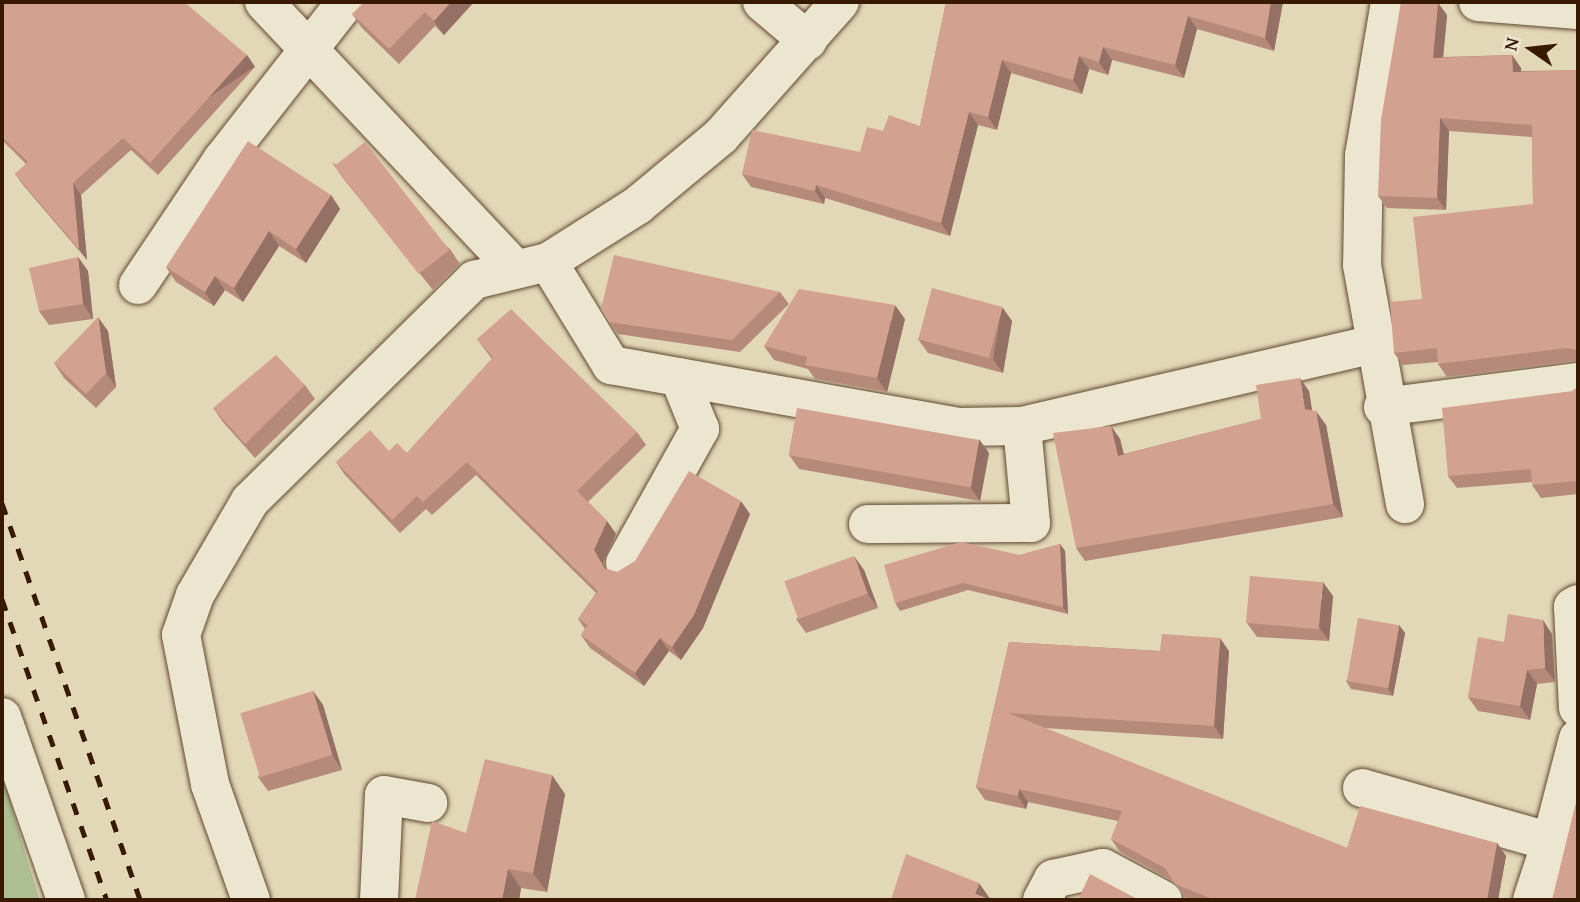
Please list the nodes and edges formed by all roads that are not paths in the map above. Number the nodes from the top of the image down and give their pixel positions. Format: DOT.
graph roads {
  1 [pos="264,2"];
  2 [pos="346,2"];
  3 [pos="762,2"];
  4 [pos="840,2"];
  5 [pos="1390,2"];
  6 [pos="1478,2"];
  7 [pos="1578,9"];
  8 [pos="808,41"];
  9 [pos="311,46"];
  10 [pos="532,266"];
  11 [pos="138,285"];
  12 [pos="1374,344"];
  13 [pos="680,377"];
  14 [pos="1578,382"];
  15 [pos="1383,407"];
  16 [pos="1023,426"];
  17 [pos="1405,504"];
  18 [pos="868,524"];
  19 [pos="625,564"];
  20 [pos="1578,604"];
  21 [pos="1578,708"];
  22 [pos="2,717"];
  23 [pos="1578,738"];
  24 [pos="1362,788"];
  25 [pos="428,803"];
  26 [pos="1551,842"];
  27 [pos="66,900"];
  28 [pos="251,900"];
  29 [pos="379,900"];
  30 [pos="1042,900"];
  31 [pos="1163,900"];
  32 [pos="1532,900"];
  1 -- 9 [label="street"];
  2 -- 9 [label="street"];
  3 -- 8 [label="street"];
  4 -- 8 [label="street"];
  5 -- 12 [label="street"];
  6 -- 7 [label="street"];
  8 -- 10 [label="street"];
  9 -- 10 [label="street"];
  9 -- 11 [label="street"];
  10 -- 13 [label="street"];
  10 -- 28 [label="street"];
  12 -- 15 [label="street"];
  12 -- 16 [label="street"];
  13 -- 16 [label="street"];
  13 -- 19 [label="street"];
  14 -- 15 [label="street"];
  15 -- 17 [label="street"];
  16 -- 18 [label="street"];
  20 -- 21 [label="street"];
  22 -- 27 [label="street"];
  23 -- 26 [label="street"];
  24 -- 26 [label="street"];
  25 -- 29 [label="street"];
  26 -- 32 [label="street"];
  30 -- 31 [label="street"];
}
